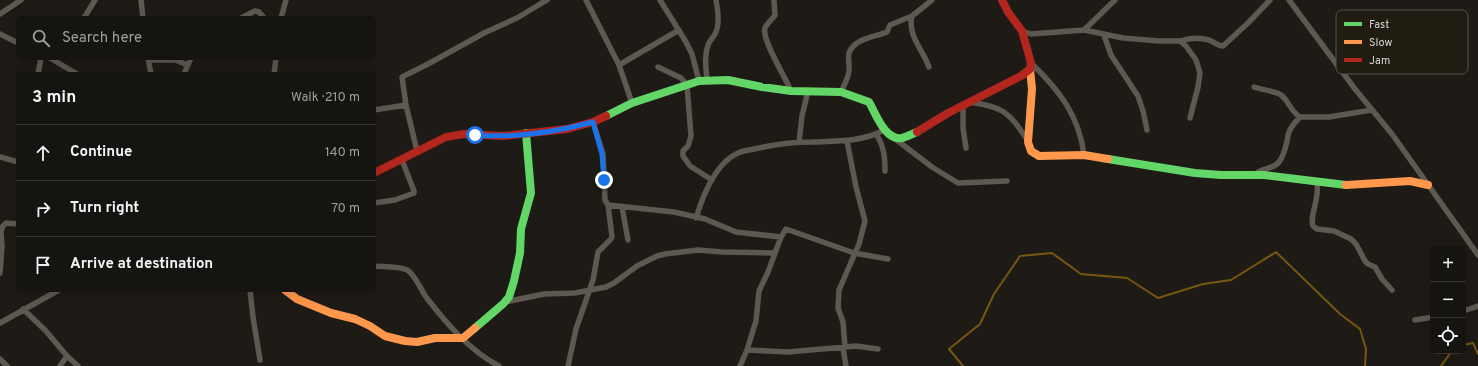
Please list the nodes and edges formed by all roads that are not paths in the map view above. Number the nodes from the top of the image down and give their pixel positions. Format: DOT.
graph roads {
  1 [pos="21,0"];
  2 [pos="95,0"];
  3 [pos="141,0"];
  4 [pos="286,0"];
  5 [pos="547,0"];
  6 [pos="586,0"];
  7 [pos="660,0"];
  8 [pos="716,0"];
  9 [pos="774,0"];
  10 [pos="932,0"];
  11 [pos="1002,0"];
  12 [pos="1115,0"];
  13 [pos="1270,0"];
  14 [pos="1289,0"];
  15 [pos="0,14"];
  16 [pos="85,16"];
  17 [pos="143,16"];
  18 [pos="245,16"];
  19 [pos="262,16"];
  20 [pos="282,16"];
  21 [pos="912,16"];
  22 [pos="679,30"];
  23 [pos="1084,30"];
  24 [pos="1022,31"];
  25 [pos="0,34"];
  26 [pos="1104,35"];
  27 [pos="1180,41"];
  28 [pos="16,42"];
  29 [pos="41,60"];
  30 [pos="53,60"];
  31 [pos="149,60"];
  32 [pos="171,60"];
  33 [pos="189,60"];
  34 [pos="276,60"];
  35 [pos="1336,62"];
  36 [pos="187,65"];
  37 [pos="619,65"];
  38 [pos="1031,66"];
  39 [pos="658,67"];
  40 [pos="929,67"];
  41 [pos="38,72"];
  42 [pos="74,72"];
  43 [pos="151,72"];
  44 [pos="185,72"];
  45 [pos="274,72"];
  46 [pos="1345,74"];
  47 [pos="703,80"];
  48 [pos="687,85"];
  49 [pos="1254,87"];
  50 [pos="791,91"];
  51 [pos="808,91"];
  52 [pos="841,92"];
  53 [pos="632,103"];
  54 [pos="966,103"];
  55 [pos="406,105"];
  56 [pos="376,110"];
  57 [pos="1372,110"];
  58 [pos="1300,117"];
  59 [pos="1190,118"];
  60 [pos="593,122"];
  61 [pos="884,130"];
  62 [pos="1147,130"];
  63 [pos="526,133"];
  64 [pos="876,134"];
  65 [pos="894,138"];
  66 [pos="847,140"];
  67 [pos="798,142"];
  68 [pos="1028,142"];
  69 [pos="966,148"];
  70 [pos="417,151"];
  71 [pos="1084,155"];
  72 [pos="0,157"];
  73 [pos="402,160"];
  74 [pos="16,161"];
  75 [pos="885,171"];
  76 [pos="376,172"];
  77 [pos="1254,175"];
  78 [pos="712,180"];
  79 [pos="1007,181"];
  80 [pos="1317,183"];
  81 [pos="1428,185"];
  82 [pos="376,203"];
  83 [pos="608,205"];
  84 [pos="622,207"];
  85 [pos="696,218"];
  86 [pos="16,224"];
  87 [pos="781,237"];
  88 [pos="628,240"];
  89 [pos="775,253"];
  90 [pos="854,253"];
  91 [pos="1478,255"];
  92 [pos="888,259"];
  93 [pos="376,266"];
  94 [pos="0,273"];
  95 [pos="590,289"];
  96 [pos="1392,290"];
  97 [pos="56,292"];
  98 [pos="250,292"];
  99 [pos="288,292"];
  100 [pos="505,302"];
  101 [pos="1478,306"];
  102 [pos="23,309"];
  103 [pos="1466,310"];
  104 [pos="1430,318"];
  105 [pos="1415,320"];
  106 [pos="0,323"];
  107 [pos="463,338"];
  108 [pos="844,347"];
  109 [pos="878,349"];
  110 [pos="747,350"];
  111 [pos="67,356"];
  112 [pos="0,359"];
  113 [pos="260,360"];
  114 [pos="7,366"];
  115 [pos="60,366"];
  116 [pos="78,366"];
  117 [pos="499,366"];
  118 [pos="568,366"];
  119 [pos="740,366"];
  120 [pos="846,366"];
  1 -- 15 [label="street"];
  2 -- 16 [label="street"];
  3 -- 17 [label="street"];
  4 -- 20 [label="street"];
  5 -- 55 [label="street"];
  6 -- 37 [label="street"];
  7 -- 22 [label="street"];
  8 -- 47 [label="street"];
  9 -- 50 [label="street"];
  10 -- 21 [label="street"];
  11 -- 24 [label="street"];
  12 -- 23 [label="street"];
  13 -- 27 [label="street"];
  14 -- 35 [label="street"];
  18 -- 19 [label="street"];
  21 -- 40 [label="street"];
  21 -- 52 [label="street"];
  22 -- 37 [label="street"];
  22 -- 47 [label="street"];
  23 -- 24 [label="street"];
  23 -- 26 [label="street"];
  24 -- 38 [label="street"];
  25 -- 28 [label="street"];
  26 -- 27 [label="street"];
  26 -- 62 [label="street"];
  27 -- 59 [label="street"];
  29 -- 41 [label="street"];
  30 -- 42 [label="street"];
  31 -- 43 [label="street"];
  32 -- 36 [label="street"];
  33 -- 36 [label="street"];
  34 -- 45 [label="street"];
  36 -- 44 [label="street"];
  37 -- 53 [label="street"];
  38 -- 54 [label="street"];
  38 -- 68 [label="street"];
  38 -- 71 [label="street"];
  39 -- 48 [label="street"];
  46 -- 57 [label="street"];
  47 -- 48 [label="street"];
  47 -- 50 [label="street"];
  48 -- 53 [label="street"];
  48 -- 78 [label="street"];
  49 -- 58 [label="street"];
  50 -- 51 [label="street"];
  51 -- 52 [label="street"];
  51 -- 67 [label="street"];
  52 -- 61 [label="street"];
  53 -- 60 [label="street"];
  54 -- 65 [label="street"];
  54 -- 68 [label="street"];
  54 -- 69 [label="street"];
  55 -- 56 [label="street"];
  55 -- 70 [label="street"];
  57 -- 58 [label="street"];
  57 -- 81 [label="street"];
  58 -- 77 [label="street"];
  60 -- 63 [label="street"];
  60 -- 83 [label="street"];
  61 -- 64 [label="street"];
  61 -- 65 [label="street"];
  63 -- 70 [label="street"];
  63 -- 100 [label="street"];
  64 -- 66 [label="street"];
  64 -- 75 [label="street"];
  65 -- 79 [label="street"];
  66 -- 67 [label="street"];
  66 -- 90 [label="street"];
  67 -- 78 [label="street"];
  68 -- 71 [label="street"];
  70 -- 73 [label="street"];
  71 -- 77 [label="street"];
  72 -- 74 [label="street"];
  73 -- 76 [label="street"];
  73 -- 82 [label="street"];
  77 -- 80 [label="street"];
  78 -- 85 [label="street"];
  80 -- 81 [label="street"];
  80 -- 96 [label="street"];
  81 -- 91 [label="street"];
  83 -- 84 [label="street"];
  83 -- 95 [label="street"];
  84 -- 85 [label="street"];
  84 -- 88 [label="street"];
  85 -- 87 [label="street"];
  86 -- 94 [label="street"];
  87 -- 89 [label="street"];
  87 -- 90 [label="street"];
  89 -- 95 [label="street"];
  89 -- 110 [label="street"];
  90 -- 92 [label="street"];
  90 -- 108 [label="street"];
  93 -- 107 [label="street"];
  95 -- 100 [label="street"];
  95 -- 118 [label="street"];
  97 -- 102 [label="street"];
  98 -- 113 [label="street"];
  99 -- 107 [label="street"];
  100 -- 107 [label="street"];
  101 -- 103 [label="street"];
  102 -- 106 [label="street"];
  102 -- 111 [label="street"];
  104 -- 105 [label="street"];
  107 -- 117 [label="street"];
  108 -- 109 [label="street"];
  108 -- 110 [label="street"];
  108 -- 120 [label="street"];
  110 -- 119 [label="street"];
  111 -- 115 [label="street"];
  111 -- 116 [label="street"];
  112 -- 114 [label="street"];
}
